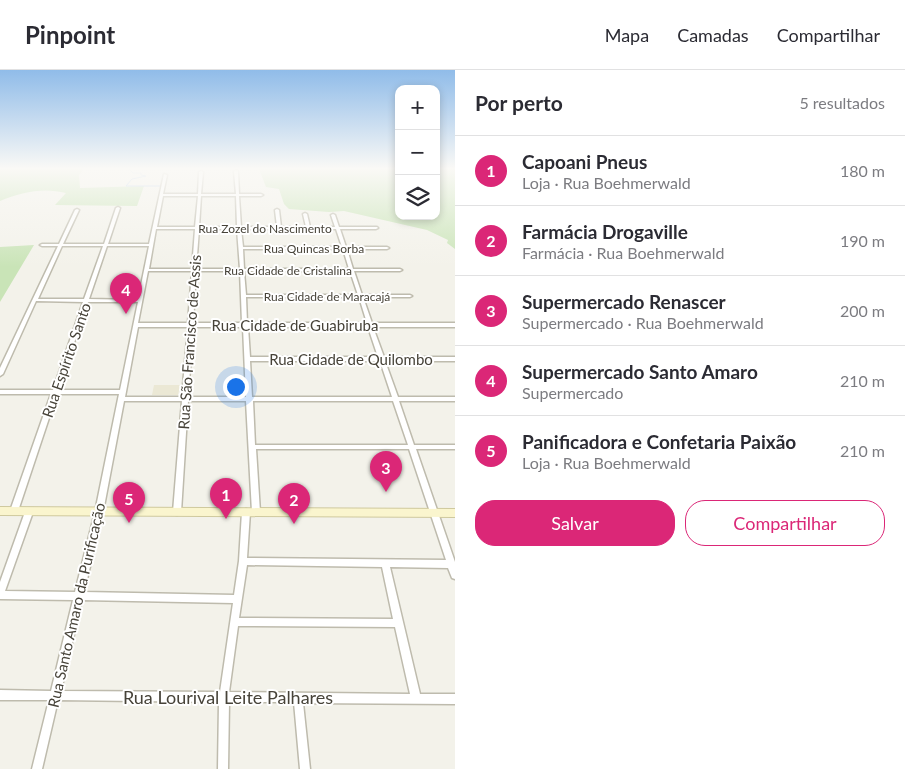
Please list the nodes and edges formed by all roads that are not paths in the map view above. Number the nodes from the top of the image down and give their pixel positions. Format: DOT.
graph roads {
  1 [pos="160,202"];
  2 [pos="199,202"];
  3 [pos="238,202"];
  4 [pos="118,208"];
  5 [pos="77,210"];
  6 [pos="277,210"];
  7 [pos="305,214"];
  8 [pos="333,216"];
  9 [pos="154,228"];
  10 [pos="197,228"];
  11 [pos="240,228"];
  12 [pos="279,228"];
  13 [pos="308,228"];
  14 [pos="337,228"];
  15 [pos="376,228"];
  16 [pos="42,245"];
  17 [pos="60,245"];
  18 [pos="106,245"];
  19 [pos="151,245"];
  20 [pos="241,248"];
  21 [pos="344,248"];
  22 [pos="387,248"];
  23 [pos="146,270"];
  24 [pos="194,270"];
  25 [pos="242,270"];
  26 [pos="351,270"];
  27 [pos="400,270"];
  28 [pos="244,296"];
  29 [pos="360,296"];
  30 [pos="410,296"];
  31 [pos="34,300"];
  32 [pos="86,300"];
  33 [pos="140,300"];
  34 [pos="136,325"];
  35 [pos="190,325"];
  36 [pos="245,325"];
  37 [pos="370,325"];
  38 [pos="455,325"];
  39 [pos="247,359"];
  40 [pos="382,359"];
  41 [pos="455,359"];
  42 [pos="0,374"];
  43 [pos="0,392"];
  44 [pos="55,392"];
  45 [pos="121,396"];
  46 [pos="185,399"];
  47 [pos="250,399"];
  48 [pos="395,399"];
  49 [pos="455,399"];
  50 [pos="253,447"];
  51 [pos="412,447"];
  52 [pos="455,448"];
  53 [pos="0,511"];
  54 [pos="14,512"];
  55 [pos="29,512"];
  56 [pos="99,512"];
  57 [pos="177,512"];
  58 [pos="251,512"];
  59 [pos="434,513"];
  60 [pos="455,513"];
  61 [pos="243,561"];
  62 [pos="385,564"];
  63 [pos="452,564"];
  64 [pos="455,575"];
  65 [pos="0,595"];
  66 [pos="78,596"];
  67 [pos="237,599"];
  68 [pos="234,622"];
  69 [pos="398,623"];
  70 [pos="0,695"];
  71 [pos="55,695"];
  72 [pos="224,697"];
  73 [pos="298,697"];
  74 [pos="416,698"];
  75 [pos="455,699"];
  76 [pos="37,769"];
  77 [pos="223,769"];
  78 [pos="305,769"];
  1 -- 9 [label="street, Rua Santo Amaro da Purificação"];
  2 -- 10 [label="street, Rua São Francisco de Assis"];
  3 -- 11 [label="street"];
  4 -- 18 [label="street, Rua Espírito Santo"];
  5 -- 17 [label="street"];
  6 -- 12 [label="street"];
  7 -- 13 [label="street"];
  8 -- 14 [label="street"];
  9 -- 10 [label="street, Rua Zozel do Nascimento"];
  9 -- 19 [label="street, Rua Santo Amaro da Purificação"];
  10 -- 11 [label="street, Rua Zozel do Nascimento"];
  10 -- 24 [label="street, Rua São Francisco de Assis"];
  11 -- 12 [label="street, Rua Zozel do Nascimento"];
  11 -- 20 [label="street"];
  12 -- 13 [label="street, Rua Zozel do Nascimento"];
  13 -- 14 [label="street, Rua Zozel do Nascimento"];
  14 -- 15 [label="street, Rua Zozel do Nascimento"];
  14 -- 21 [label="street"];
  16 -- 17 [label="street"];
  17 -- 18 [label="street"];
  17 -- 31 [label="street"];
  18 -- 19 [label="street"];
  18 -- 32 [label="street, Rua Espírito Santo"];
  19 -- 23 [label="street, Rua Santo Amaro da Purificação"];
  20 -- 21 [label="street, Rua Quincas Borba"];
  20 -- 25 [label="street"];
  21 -- 22 [label="street, Rua Quincas Borba"];
  21 -- 26 [label="street"];
  23 -- 24 [label="street, Rua Cidade de Cristalina"];
  23 -- 33 [label="street, Rua Santo Amaro da Purificação"];
  24 -- 25 [label="street, Rua Cidade de Cristalina"];
  24 -- 35 [label="street, Rua São Francisco de Assis"];
  25 -- 26 [label="street, Rua Cidade de Cristalina"];
  25 -- 28 [label="street"];
  26 -- 27 [label="street, Rua Cidade de Cristalina"];
  26 -- 29 [label="street"];
  28 -- 29 [label="street, Rua Cidade de Maracajá"];
  28 -- 36 [label="street"];
  29 -- 30 [label="street, Rua Cidade de Maracajá"];
  29 -- 37 [label="street"];
  31 -- 32 [label="street"];
  31 -- 42 [label="street"];
  32 -- 33 [label="street"];
  32 -- 44 [label="street, Rua Espírito Santo"];
  33 -- 34 [label="street, Rua Santo Amaro da Purificação"];
  34 -- 35 [label="street, Rua Cidade de Guabiruba"];
  34 -- 45 [label="street, Rua Santo Amaro da Purificação"];
  35 -- 36 [label="street, Rua Cidade de Guabiruba"];
  35 -- 46 [label="street, Rua São Francisco de Assis"];
  36 -- 37 [label="street, Rua Cidade de Guabiruba"];
  36 -- 39 [label="street"];
  37 -- 38 [label="street, Rua Cidade de Guabiruba"];
  37 -- 40 [label="street"];
  39 -- 40 [label="street, Rua Cidade de Quilombo"];
  39 -- 47 [label="street"];
  40 -- 41 [label="street, Rua Cidade de Quilombo"];
  40 -- 48 [label="street"];
  43 -- 44 [label="street"];
  44 -- 45 [label="street"];
  44 -- 54 [label="street, Rua Espírito Santo"];
  45 -- 46 [label="street"];
  45 -- 56 [label="street, Rua Santo Amaro da Purificação"];
  46 -- 47 [label="street"];
  46 -- 57 [label="street, Rua São Francisco de Assis"];
  47 -- 48 [label="street"];
  47 -- 50 [label="street"];
  48 -- 49 [label="street"];
  48 -- 51 [label="street"];
  50 -- 51 [label="street"];
  50 -- 58 [label="street"];
  51 -- 52 [label="street"];
  51 -- 59 [label="street"];
  53 -- 54 [label="main road"];
  54 -- 55 [label="main road"];
  55 -- 56 [label="main road"];
  55 -- 65 [label="street"];
  56 -- 57 [label="main road"];
  56 -- 66 [label="street, Rua Santo Amaro da Purificação"];
  57 -- 58 [label="main road"];
  58 -- 59 [label="main road"];
  58 -- 61 [label="street"];
  59 -- 60 [label="main road"];
  59 -- 63 [label="street"];
  61 -- 62 [label="street"];
  61 -- 67 [label="street"];
  62 -- 63 [label="street"];
  62 -- 69 [label="street"];
  63 -- 64 [label="street"];
  65 -- 66 [label="street"];
  66 -- 67 [label="street"];
  66 -- 71 [label="street, Rua Santo Amaro da Purificação"];
  67 -- 68 [label="street"];
  68 -- 69 [label="street"];
  68 -- 72 [label="street"];
  69 -- 74 [label="street"];
  70 -- 71 [label="street, Rua Lourival Leite Palhares"];
  71 -- 72 [label="street, Rua Lourival Leite Palhares"];
  71 -- 76 [label="street, Rua Santo Amaro da Purificação"];
  72 -- 73 [label="street, Rua Lourival Leite Palhares"];
  72 -- 77 [label="street"];
  73 -- 74 [label="street, Rua Lourival Leite Palhares"];
  73 -- 78 [label="street"];
  74 -- 75 [label="street, Rua Lourival Leite Palhares"];
}
